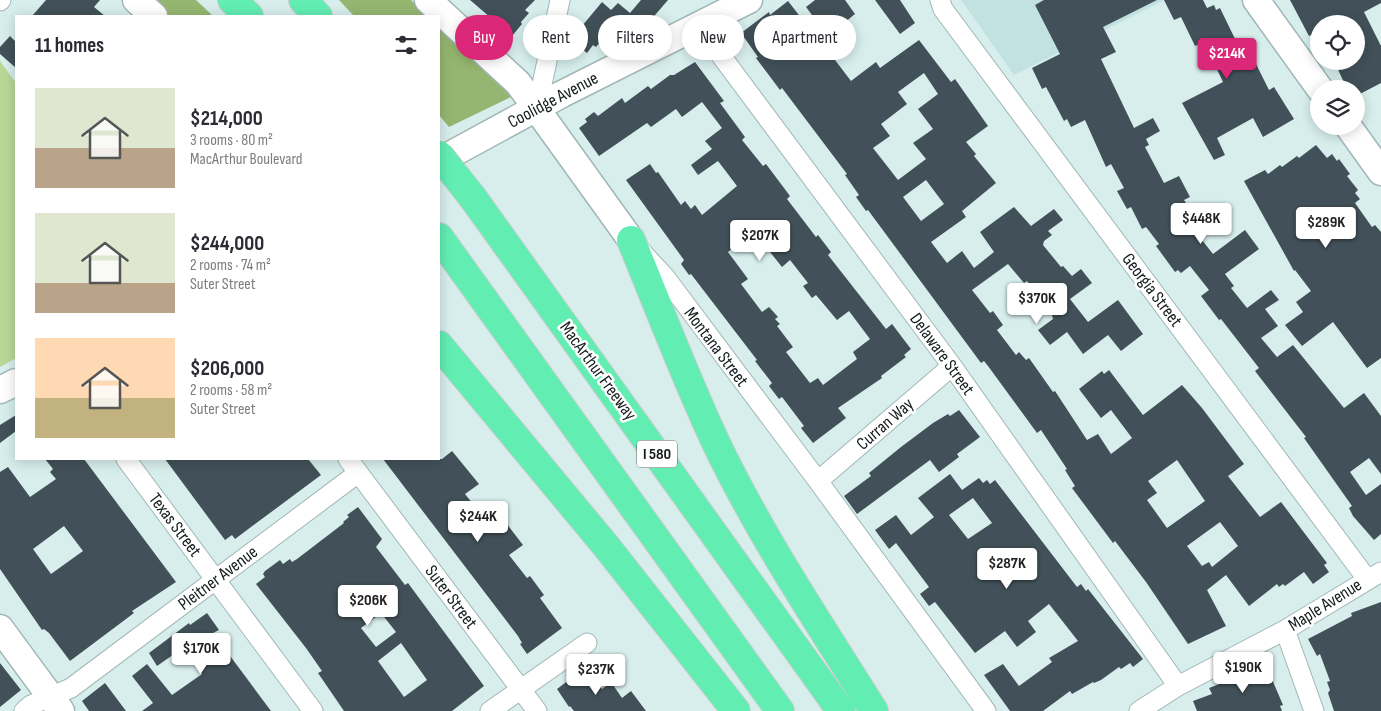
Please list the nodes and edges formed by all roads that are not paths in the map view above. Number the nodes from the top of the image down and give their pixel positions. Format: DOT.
graph roads {
  1 [pos="136,0"];
  2 [pos="232,0"];
  3 [pos="303,0"];
  4 [pos="428,0"];
  5 [pos="560,0"];
  6 [pos="749,0"];
  7 [pos="940,0"];
  8 [pos="1256,0"];
  9 [pos="153,15"];
  10 [pos="248,15"];
  11 [pos="317,15"];
  12 [pos="720,15"];
  13 [pos="682,35"];
  14 [pos="724,60"];
  15 [pos="1314,80"];
  16 [pos="538,108"];
  17 [pos="1354,135"];
  18 [pos="440,156"];
  19 [pos="440,160"];
  20 [pos="1381,172"];
  21 [pos="440,237"];
  22 [pos="631,240"];
  23 [pos="440,346"];
  24 [pos="952,366"];
  25 [pos="15,382"];
  26 [pos="0,390"];
  27 [pos="127,460"];
  28 [pos="353,466"];
  29 [pos="818,481"];
  30 [pos="1374,575"];
  31 [pos="216,580"];
  32 [pos="0,628"];
  33 [pos="1284,630"];
  34 [pos="587,643"];
  35 [pos="1178,686"];
  36 [pos="520,689"];
  37 [pos="56,704"];
  38 [pos="24,711"];
  39 [pos="313,711"];
  40 [pos="490,711"];
  41 [pos="536,711"];
  42 [pos="736,711"];
  43 [pos="780,711"];
  44 [pos="841,711"];
  45 [pos="874,711"];
  46 [pos="986,711"];
  47 [pos="1139,711"];
  48 [pos="1314,711"];
  1 -- 9 [label="street"];
  2 -- 10 [label="highway"];
  3 -- 11 [label="highway"];
  4 -- 16 [label="street, Montana Street"];
  5 -- 16 [label="street"];
  6 -- 12 [label="street, Coolidge Avenue"];
  7 -- 30 [label="street, Georgia Street"];
  8 -- 15 [label="street"];
  13 -- 16 [label="street, Coolidge Avenue"];
  14 -- 24 [label="street, Delaware Street"];
  16 -- 19 [label="street, Coolidge Avenue"];
  16 -- 22 [label="street, Montana Street"];
  17 -- 20 [label="street"];
  18 -- 44 [label="highway, MacArthur Freeway / I 580, bridge"];
  21 -- 43 [label="highway, I 580"];
  22 -- 29 [label="street, Montana Street"];
  22 -- 45 [label="highway"];
  23 -- 42 [label="highway"];
  24 -- 29 [label="street, Curran Way"];
  24 -- 35 [label="street, Delaware Street"];
  25 -- 26 [label="street"];
  27 -- 31 [label="street, Texas Street"];
  28 -- 31 [label="street, Pleitner Avenue"];
  28 -- 36 [label="street, Suter Street"];
  29 -- 46 [label="street, Montana Street"];
  30 -- 33 [label="street, Maple Avenue"];
  31 -- 37 [label="street, Pleitner Avenue"];
  31 -- 39 [label="street, Texas Street"];
  32 -- 37 [label="street"];
  33 -- 35 [label="street, Maple Avenue"];
  33 -- 48 [label="street"];
  34 -- 36 [label="street"];
  35 -- 47 [label="street, Maple Avenue"];
  36 -- 40 [label="street"];
  36 -- 41 [label="street, Suter Street"];
  37 -- 38 [label="street, Pleitner Avenue"];
}
